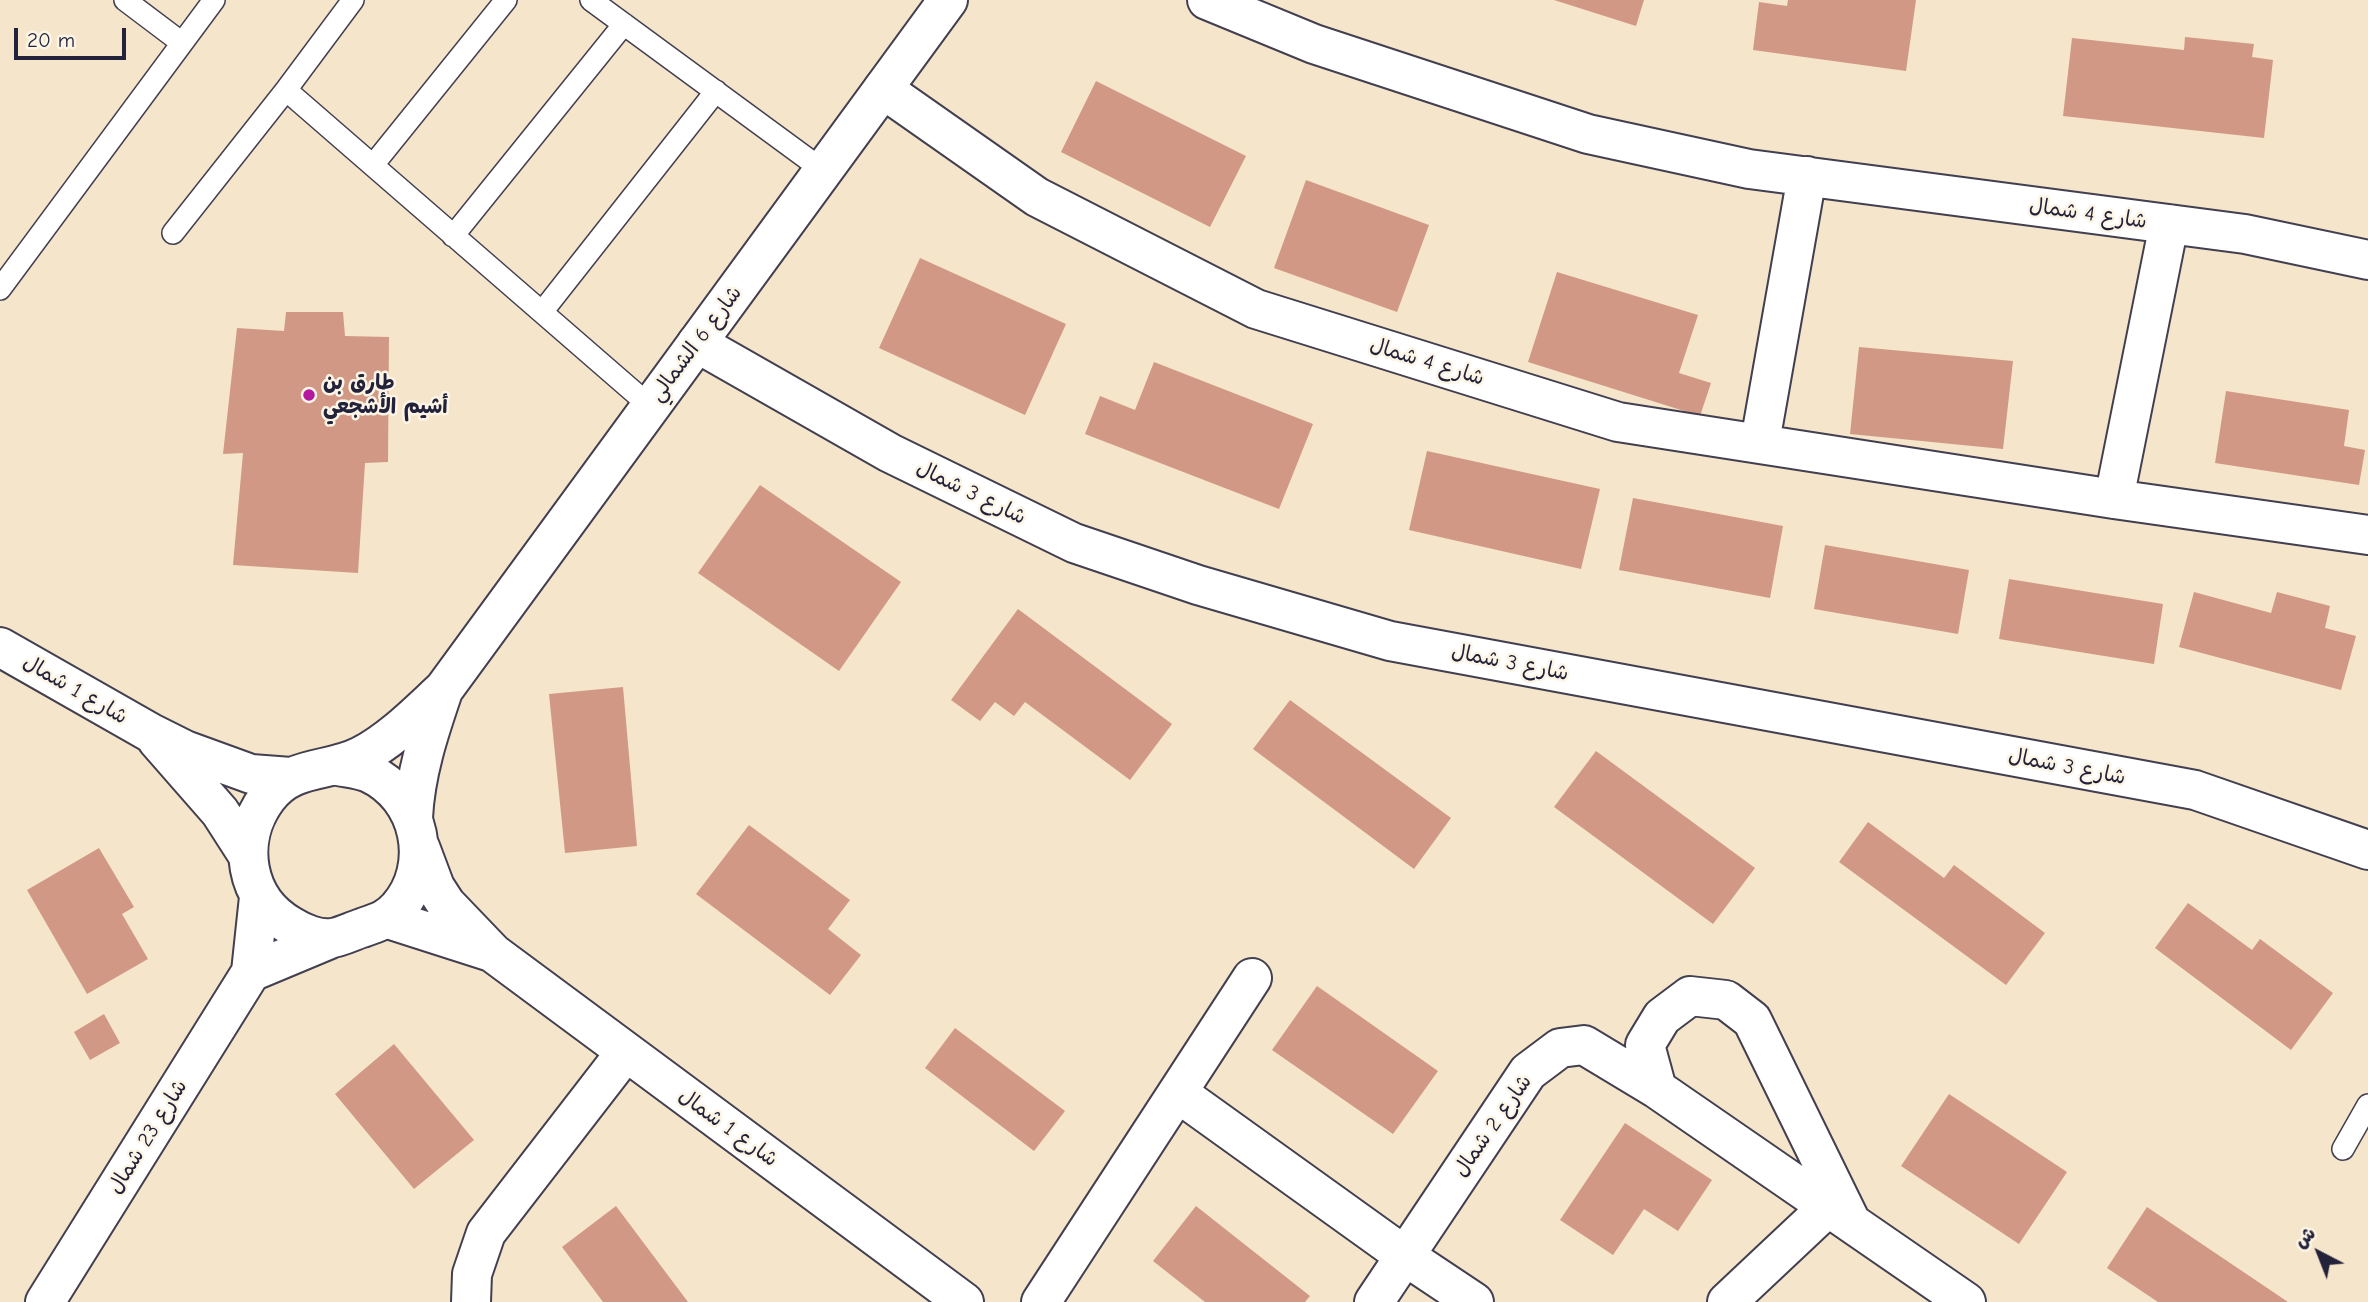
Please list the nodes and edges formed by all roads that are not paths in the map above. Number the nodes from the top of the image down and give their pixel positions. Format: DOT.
graph roads {
  1 [pos="125,0"];
  2 [pos="214,0"];
  3 [pos="353,0"];
  4 [pos="506,0"];
  5 [pos="592,0"];
  6 [pos="948,0"];
  7 [pos="1207,0"];
  8 [pos="624,24"];
  9 [pos="182,43"];
  10 [pos="883,89"];
  11 [pos="286,90"];
  12 [pos="716,91"];
  13 [pos="373,165"];
  14 [pos="824,171"];
  15 [pos="1807,176"];
  16 [pos="2169,224"];
  17 [pos="173,233"];
  18 [pos="453,236"];
  19 [pos="2368,260"];
  20 [pos="0,289"];
  21 [pos="542,312"];
  22 [pos="697,343"];
  23 [pos="650,405"];
  24 [pos="1760,442"];
  25 [pos="2113,499"];
  26 [pos="2368,535"];
  27 [pos="0,646"];
  28 [pos="444,689"];
  29 [pos="151,733"];
  30 [pos="338,766"];
  31 [pos="292,777"];
  32 [pos="416,832"];
  33 [pos="2368,850"];
  34 [pos="247,854"];
  35 [pos="260,897"];
  36 [pos="388,919"];
  37 [pos="330,939"];
  38 [pos="493,953"];
  39 [pos="251,972"];
  40 [pos="1252,978"];
  41 [pos="625,1053"];
  42 [pos="1657,1089"];
  43 [pos="1178,1093"];
  44 [pos="2368,1105"];
  45 [pos="2343,1149"];
  46 [pos="1840,1216"];
  47 [pos="1405,1256"];
  48 [pos="45,1302"];
  49 [pos="471,1302"];
  50 [pos="964,1302"];
  51 [pos="1041,1302"];
  52 [pos="1374,1302"];
  53 [pos="1474,1302"];
  54 [pos="1727,1302"];
  55 [pos="1966,1302"];
  1 -- 9 [label="lane"];
  2 -- 9 [label="lane"];
  3 -- 11 [label="lane"];
  4 -- 13 [label="lane"];
  5 -- 8 [label="lane"];
  6 -- 10 [label="street, شارع 6 الشمالي"];
  7 -- 15 [label="street, شارع 4 شمال"];
  8 -- 12 [label="lane"];
  8 -- 18 [label="lane"];
  9 -- 20 [label="lane"];
  10 -- 14 [label="street, شارع 6 الشمالي"];
  10 -- 24 [label="street, شارع 4 شمال"];
  11 -- 13 [label="lane"];
  11 -- 17 [label="lane"];
  12 -- 14 [label="lane"];
  12 -- 21 [label="lane"];
  13 -- 18 [label="lane"];
  14 -- 22 [label="street, شارع 6 الشمالي"];
  15 -- 16 [label="street, شارع 4 شمال"];
  15 -- 24 [label="street"];
  16 -- 19 [label="street, شارع 4 شمال"];
  16 -- 25 [label="street"];
  18 -- 21 [label="lane"];
  21 -- 23 [label="lane"];
  22 -- 23 [label="street, شارع 6 الشمالي"];
  22 -- 33 [label="street, شارع 3 شمال"];
  23 -- 28 [label="street, شارع 6 الشمالي"];
  24 -- 25 [label="street, شارع 4 شمال"];
  25 -- 26 [label="street, شارع 4 شمال"];
  27 -- 29 [label="street, شارع 1 شمال"];
  28 -- 30 [label="street, شارع 6 الشمالي"];
  28 -- 32 [label="street, شارع 6 الشمالي"];
  29 -- 31 [label="street, شارع 1 شمال"];
  29 -- 34 [label="street, شارع 1 شمال"];
  30 -- 31 [label="street"];
  30 -- 32 [label="street"];
  31 -- 34 [label="street"];
  32 -- 36 [label="street"];
  32 -- 38 [label="street, شارع 1 شمال"];
  34 -- 35 [label="street"];
  35 -- 37 [label="street"];
  35 -- 39 [label="street, شارع 23 شمال"];
  36 -- 37 [label="street"];
  36 -- 38 [label="street, شارع 1 شمال"];
  37 -- 39 [label="street"];
  38 -- 41 [label="street, شارع 1 شمال"];
  39 -- 48 [label="street, شارع 23 شمال"];
  40 -- 43 [label="street"];
  41 -- 49 [label="street"];
  41 -- 50 [label="street, شارع 1 شمال"];
  42 -- 46 [label="street, شارع 2 شمال"];
  42 -- 46 [label="street, شارع 2 شمال"];
  42 -- 47 [label="street, شارع 2 شمال"];
  43 -- 47 [label="street"];
  43 -- 51 [label="street"];
  44 -- 45 [label="lane"];
  46 -- 54 [label="street"];
  46 -- 55 [label="street, شارع 2 شمال"];
  47 -- 52 [label="street, شارع 2 شمال"];
  47 -- 53 [label="street"];
}
